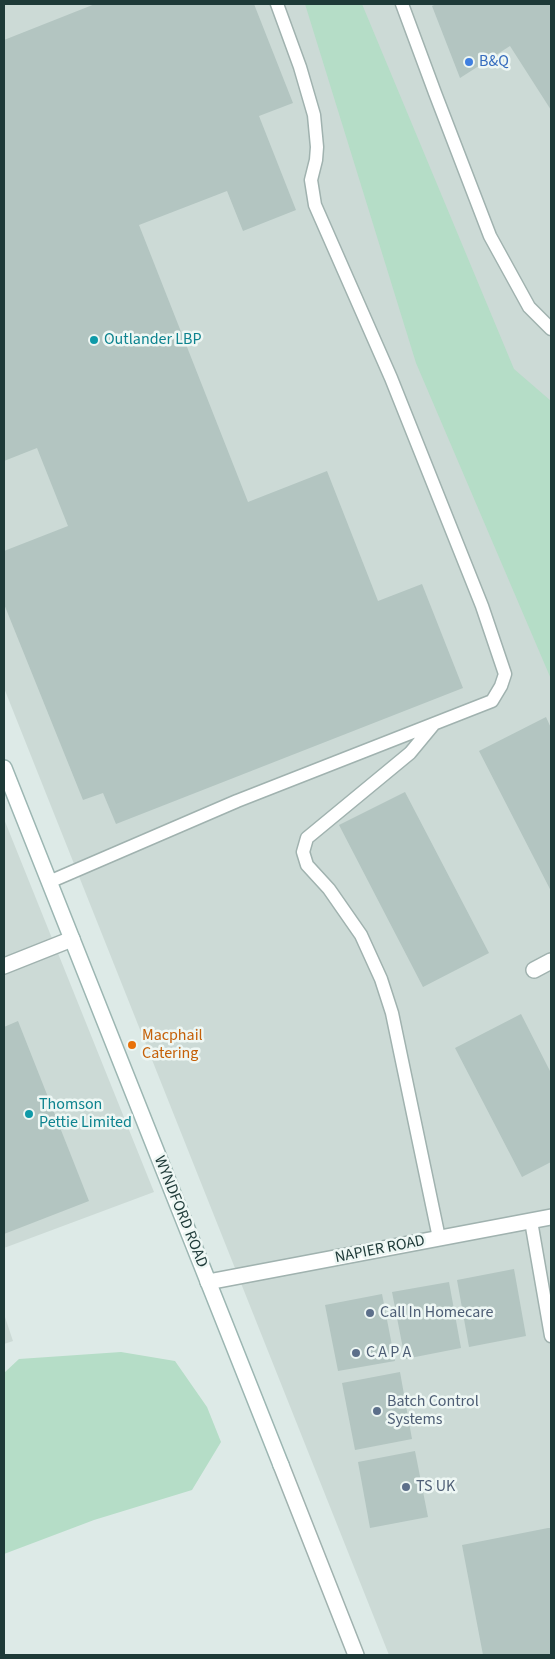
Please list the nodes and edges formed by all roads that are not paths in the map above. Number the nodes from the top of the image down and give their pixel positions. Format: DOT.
graph roads {
  1 [pos="277,4"];
  2 [pos="402,4"];
  3 [pos="551,329"];
  4 [pos="435,723"];
  5 [pos="4,768"];
  6 [pos="49,882"];
  7 [pos="72,939"];
  8 [pos="551,961"];
  9 [pos="4,966"];
  10 [pos="534,970"];
  11 [pos="551,1217"];
  12 [pos="531,1221"];
  13 [pos="440,1238"];
  14 [pos="208,1282"];
  15 [pos="551,1336"];
  16 [pos="356,1655"];
  1 -- 4 [label="lane"];
  2 -- 3 [label="lane"];
  4 -- 6 [label="lane"];
  4 -- 13 [label="lane"];
  5 -- 6 [label="street, WYNDFORD ROAD"];
  6 -- 7 [label="street, WYNDFORD ROAD"];
  7 -- 9 [label="street"];
  7 -- 14 [label="street, WYNDFORD ROAD"];
  8 -- 10 [label="street"];
  11 -- 12 [label="street, NAPIER ROAD"];
  12 -- 13 [label="street, NAPIER ROAD"];
  12 -- 15 [label="lane"];
  13 -- 14 [label="street, NAPIER ROAD"];
  14 -- 16 [label="street, WYNDFORD ROAD"];
}
